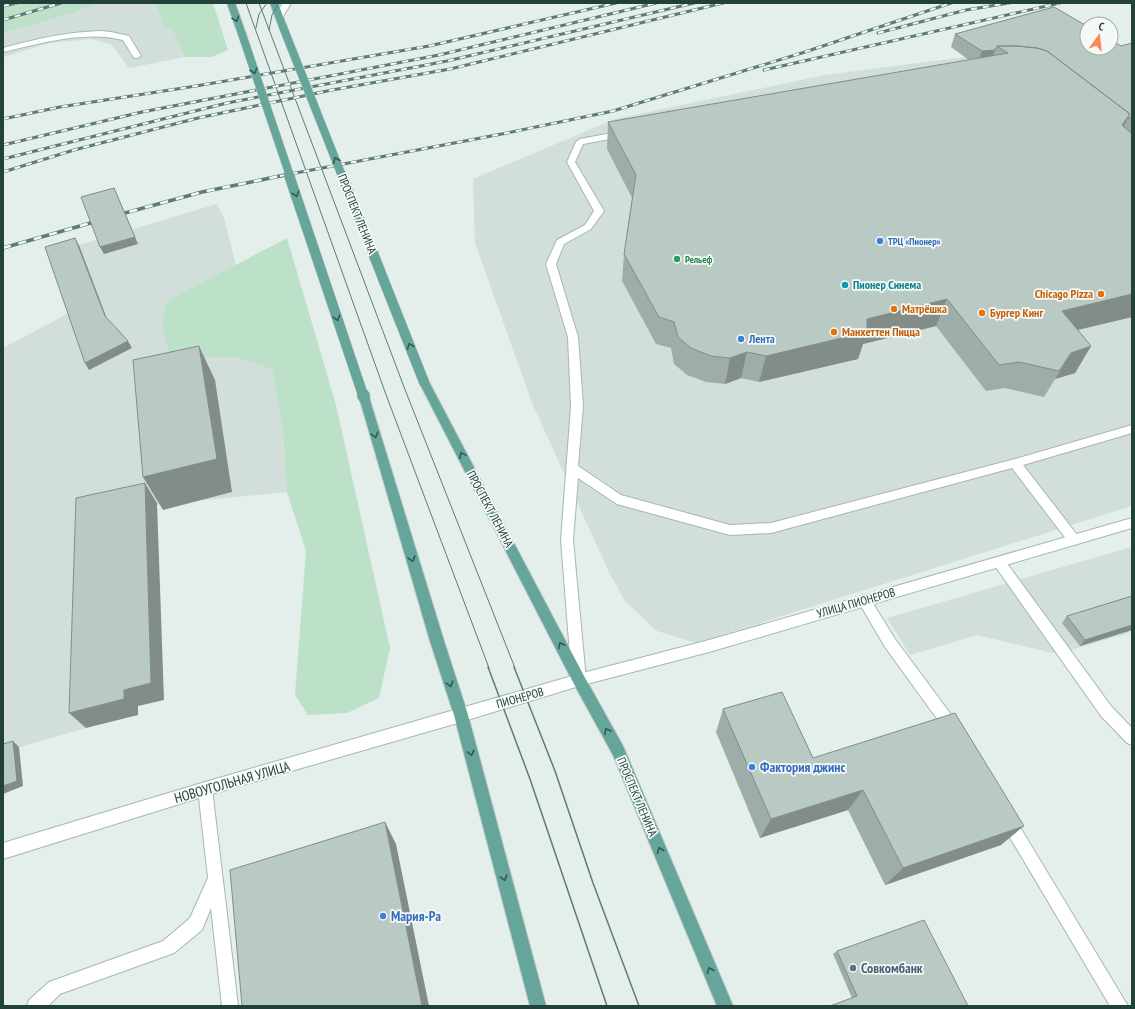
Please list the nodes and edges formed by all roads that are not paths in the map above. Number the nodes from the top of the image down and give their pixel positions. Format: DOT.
graph roads {
  1 [pos="231,3"];
  2 [pos="274,3"];
  3 [pos="287,3"];
  4 [pos="279,16"];
  5 [pos="3,50"];
  6 [pos="137,56"];
  7 [pos="635,132"];
  8 [pos="1132,429"];
  9 [pos="1015,463"];
  10 [pos="572,468"];
  11 [pos="1132,523"];
  12 [pos="1074,540"];
  13 [pos="999,562"];
  14 [pos="864,601"];
  15 [pos="579,680"];
  16 [pos="461,715"];
  17 [pos="1132,738"];
  18 [pos="958,739"];
  19 [pos="205,789"];
  20 [pos="998,805"];
  21 [pos="3,851"];
  22 [pos="216,878"];
  23 [pos="35,1006"];
  24 [pos="230,1006"];
  25 [pos="538,1006"];
  26 [pos="725,1006"];
  27 [pos="1120,1006"];
  1 -- 16 [label="main road, one-way, bridge"];
  2 -- 4 [label="main road, ПРОСПЕКТ ЛЕНИНА"];
  3 -- 4 [label="street"];
  15 -- 4 [label="main road, ПРОСПЕКТ ЛЕНИНА, one-way, bridge"];
  5 -- 6 [label="street"];
  7 -- 10 [label="street"];
  8 -- 9 [label="street"];
  9 -- 10 [label="street"];
  9 -- 12 [label="street"];
  10 -- 15 [label="street"];
  11 -- 12 [label="street, УЛИЦА ПИОНЕРОВ"];
  12 -- 13 [label="street, УЛИЦА ПИОНЕРОВ"];
  13 -- 14 [label="street, УЛИЦА ПИОНЕРОВ"];
  13 -- 17 [label="street"];
  14 -- 15 [label="street, УЛИЦА ПИОНЕРОВ"];
  14 -- 18 [label="street"];
  15 -- 16 [label="street, ПИОНЕРОВ"];
  26 -- 15 [label="main road, ПРОСПЕКТ ЛЕНИНА, one-way"];
  16 -- 19 [label="street, НОВОУГОЛЬНАЯ УЛИЦА"];
  16 -- 25 [label="main road, one-way"];
  19 -- 21 [label="street, НОВОУГОЛЬНАЯ УЛИЦА"];
  19 -- 22 [label="street"];
  20 -- 27 [label="street"];
  22 -- 23 [label="street"];
  22 -- 24 [label="street"];
}
